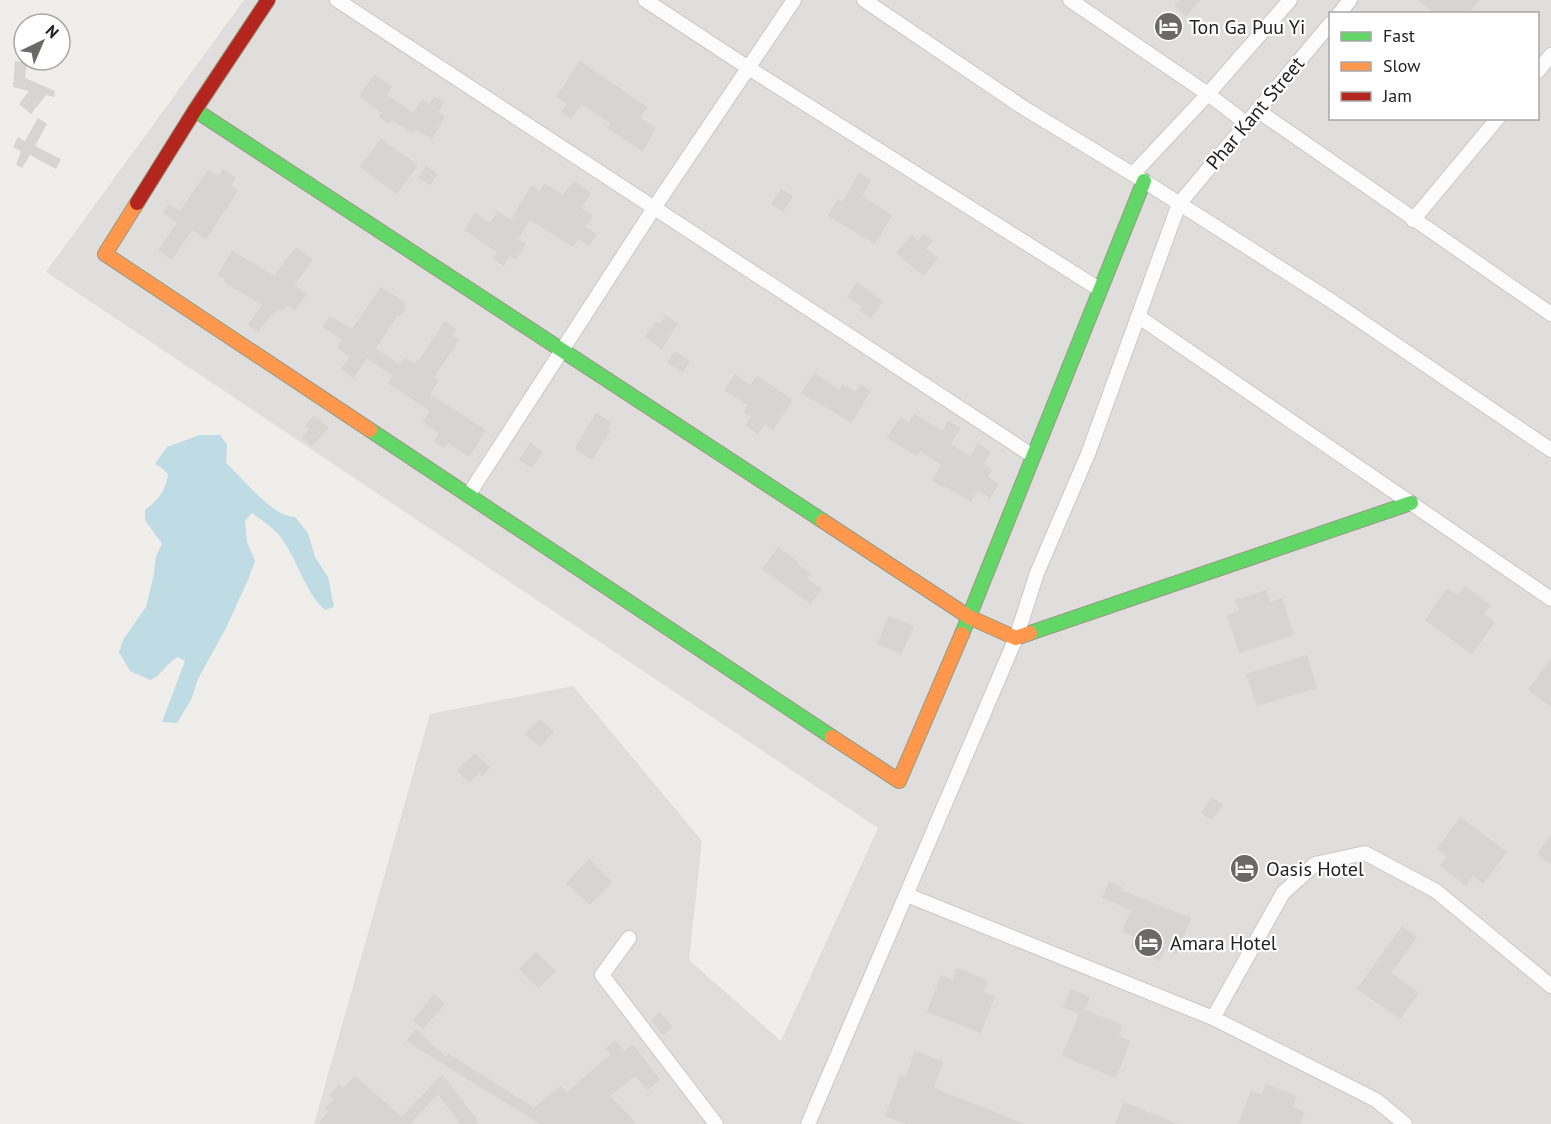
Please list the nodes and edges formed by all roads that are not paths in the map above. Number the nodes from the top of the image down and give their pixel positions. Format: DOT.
graph roads {
  1 [pos="268,0"];
  2 [pos="337,0"];
  3 [pos="645,0"];
  4 [pos="794,0"];
  5 [pos="864,0"];
  6 [pos="1070,0"];
  7 [pos="1290,0"];
  8 [pos="1350,0"];
  9 [pos="1341,12"];
  10 [pos="1329,25"];
  11 [pos="1551,55"];
  12 [pos="747,67"];
  13 [pos="1539,70"];
  14 [pos="1208,94"];
  15 [pos="195,110"];
  16 [pos="1257,110"];
  17 [pos="1496,120"];
  18 [pos="1246,123"];
  19 [pos="1138,178"];
  20 [pos="1179,204"];
  21 [pos="654,208"];
  22 [pos="1413,220"];
  23 [pos="1099,289"];
  24 [pos="1551,314"];
  25 [pos="1139,317"];
  26 [pos="563,352"];
  27 [pos="1551,450"];
  28 [pos="1033,456"];
  29 [pos="469,494"];
  30 [pos="1411,503"];
  31 [pos="1551,599"];
  32 [pos="969,617"];
  33 [pos="1016,638"];
  34 [pos="908,895"];
  35 [pos="629,938"];
  36 [pos="1551,986"];
  37 [pos="1213,1018"];
  38 [pos="716,1124"];
  39 [pos="808,1124"];
  40 [pos="1405,1124"];
  1 -- 15 [label="street"];
  2 -- 21 [label="street"];
  3 -- 12 [label="street"];
  4 -- 12 [label="street"];
  5 -- 19 [label="street"];
  6 -- 14 [label="street"];
  7 -- 14 [label="street"];
  8 -- 9 [label="street"];
  10 -- 16 [label="street, Phar Kant Street"];
  11 -- 13 [label="street"];
  12 -- 21 [label="street"];
  12 -- 23 [label="street"];
  14 -- 18 [label="street"];
  14 -- 19 [label="street"];
  15 -- 26 [label="street"];
  15 -- 29 [label="street"];
  16 -- 18 [label="street, Phar Kant Street"];
  16 -- 22 [label="street"];
  17 -- 22 [label="street"];
  18 -- 20 [label="street, Phar Kant Street"];
  19 -- 20 [label="street"];
  19 -- 23 [label="street"];
  20 -- 25 [label="street"];
  20 -- 27 [label="street"];
  21 -- 26 [label="street"];
  21 -- 28 [label="street"];
  22 -- 24 [label="street"];
  23 -- 28 [label="street"];
  25 -- 30 [label="street"];
  25 -- 33 [label="street"];
  26 -- 29 [label="street"];
  26 -- 32 [label="street"];
  28 -- 32 [label="street"];
  29 -- 32 [label="street"];
  30 -- 31 [label="street"];
  30 -- 33 [label="street"];
  32 -- 33 [label="street"];
  33 -- 34 [label="street"];
  34 -- 37 [label="street"];
  34 -- 39 [label="street"];
  35 -- 38 [label="street"];
  36 -- 37 [label="street"];
  37 -- 40 [label="street"];
}
